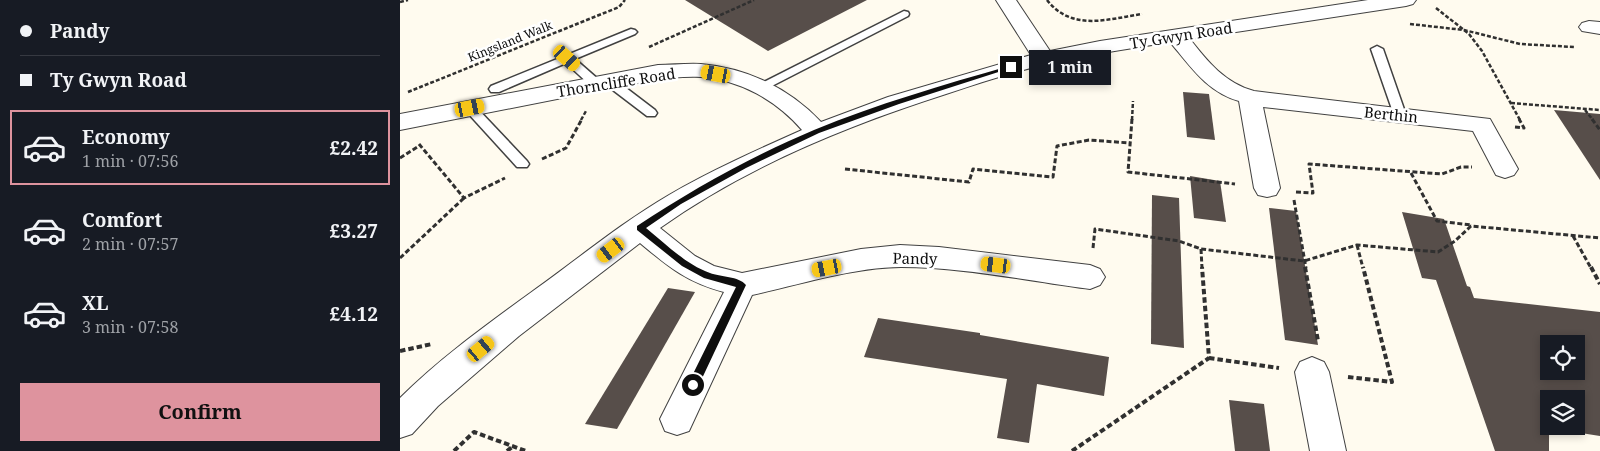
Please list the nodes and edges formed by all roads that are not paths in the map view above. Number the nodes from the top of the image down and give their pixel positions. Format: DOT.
graph roads {
  1 [pos="1006,0"];
  2 [pos="1406,0"];
  3 [pos="904,14"];
  4 [pos="631,32"];
  5 [pos="1176,36"];
  6 [pos="1377,49"];
  7 [pos="567,58"];
  8 [pos="1044,58"];
  9 [pos="607,81"];
  10 [pos="762,86"];
  11 [pos="494,88"];
  12 [pos="1250,98"];
  13 [pos="470,108"];
  14 [pos="651,113"];
  15 [pos="1400,115"];
  16 [pos="400,122"];
  17 [pos="817,132"];
  18 [pos="522,164"];
  19 [pos="1506,169"];
  20 [pos="1267,188"];
  21 [pos="640,228"];
  22 [pos="1090,277"];
  23 [pos="742,285"];
  24 [pos="1315,359"];
  25 [pos="677,419"];
  26 [pos="400,422"];
  27 [pos="1328,451"];
  1 -- 8 [label="street"];
  2 -- 5 [label="street, Ty Gwyn Road"];
  3 -- 10 [label="lane"];
  4 -- 7 [label="lane"];
  5 -- 8 [label="street, Ty Gwyn Road"];
  5 -- 12 [label="street, Berthin"];
  6 -- 15 [label="lane"];
  7 -- 9 [label="lane"];
  7 -- 11 [label="lane"];
  8 -- 17 [label="street, Ty Gwyn Road"];
  9 -- 10 [label="street, Thorncliffe Road"];
  9 -- 13 [label="street, Thorncliffe Road"];
  9 -- 14 [label="lane"];
  10 -- 17 [label="street, Thorncliffe Road"];
  12 -- 15 [label="street, Berthin"];
  12 -- 20 [label="street"];
  13 -- 16 [label="street, Thorncliffe Road"];
  13 -- 18 [label="lane"];
  15 -- 19 [label="street, Berthin"];
  17 -- 21 [label="street, Ty Gwyn Road"];
  21 -- 23 [label="street, Pandy"];
  21 -- 26 [label="street, Ty Gwyn Road"];
  22 -- 23 [label="street, Pandy"];
  23 -- 25 [label="street"];
  24 -- 27 [label="street"];
}
